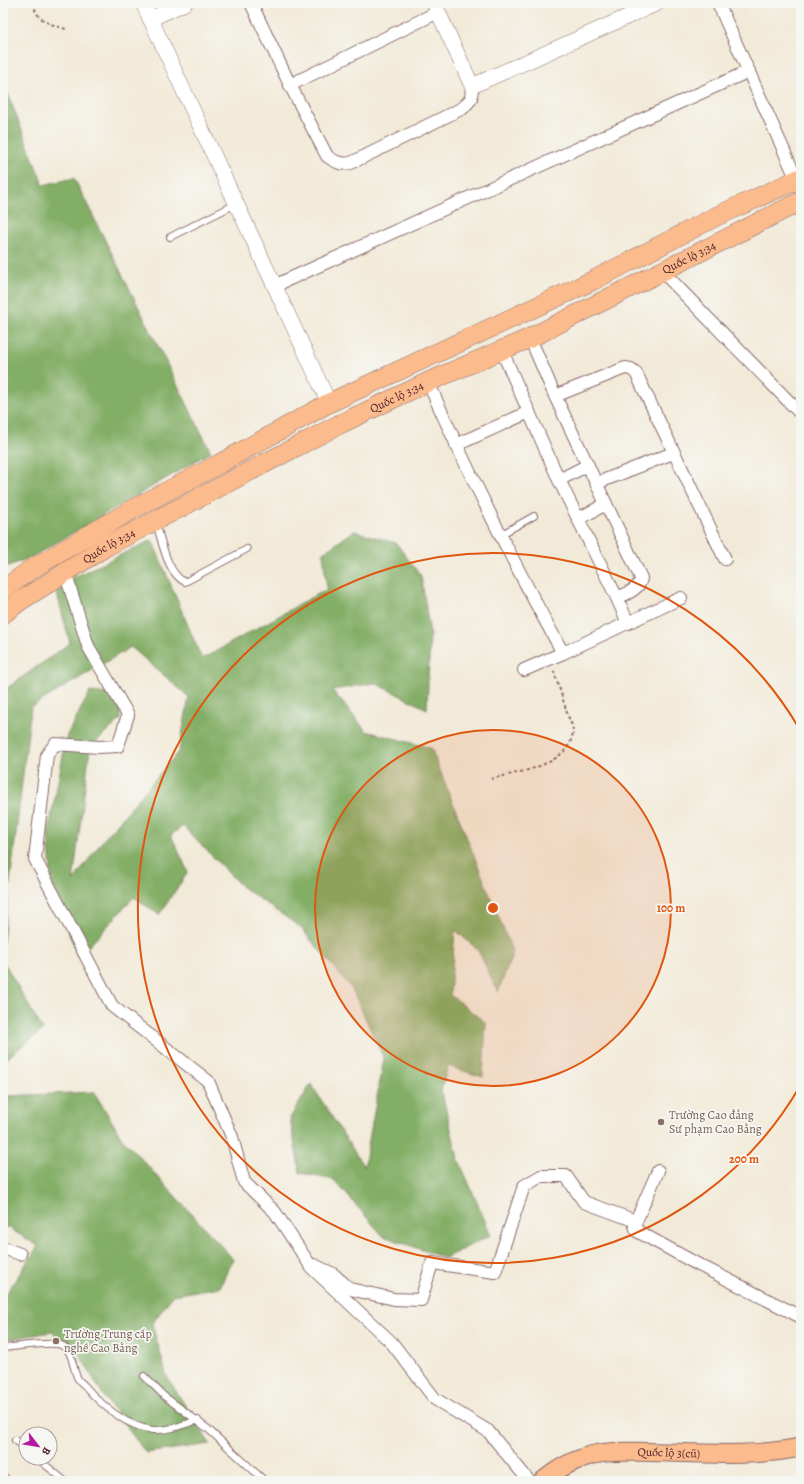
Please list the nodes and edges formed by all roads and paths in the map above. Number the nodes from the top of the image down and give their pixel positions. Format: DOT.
graph roads {
  1 [pos="38,3"];
  2 [pos="143,3"];
  3 [pos="185,3"];
  4 [pos="251,3"];
  5 [pos="658,3"];
  6 [pos="718,3"];
  7 [pos="436,7"];
  8 [pos="150,19"];
  9 [pos="68,30"];
  10 [pos="749,71"];
  11 [pos="290,85"];
  12 [pos="472,86"];
  13 [pos="799,179"];
  14 [pos="801,200"];
  15 [pos="236,204"];
  16 [pos="170,237"];
  17 [pos="651,250"];
  18 [pos="662,271"];
  19 [pos="274,286"];
  20 [pos="530,338"];
  21 [pos="502,351"];
  22 [pos="428,382"];
  23 [pos="556,396"];
  24 [pos="329,403"];
  25 [pos="529,412"];
  26 [pos="801,414"];
  27 [pos="338,425"];
  28 [pos="456,445"];
  29 [pos="673,453"];
  30 [pos="588,465"];
  31 [pos="559,480"];
  32 [pos="596,483"];
  33 [pos="606,504"];
  34 [pos="534,516"];
  35 [pos="578,519"];
  36 [pos="156,521"];
  37 [pos="500,535"];
  38 [pos="247,549"];
  39 [pos="57,554"];
  40 [pos="724,559"];
  41 [pos="65,572"];
  42 [pos="3,573"];
  43 [pos="3,591"];
  44 [pos="617,598"];
  45 [pos="681,598"];
  46 [pos="3,614"];
  47 [pos="628,623"];
  48 [pos="563,653"];
  49 [pos="550,658"];
  50 [pos="524,670"];
  51 [pos="491,779"];
  52 [pos="658,1171"];
  53 [pos="636,1221"];
  54 [pos="3,1248"];
  55 [pos="20,1254"];
  56 [pos="308,1262"];
  57 [pos="801,1317"];
  58 [pos="3,1348"];
  59 [pos="144,1376"];
  60 [pos="198,1420"];
  61 [pos="15,1440"];
  62 [pos="18,1442"];
  63 [pos="801,1447"];
  64 [pos="47,1466"];
  65 [pos="3,1476"];
  66 [pos="9,1481"];
  67 [pos="65,1481"];
  68 [pos="265,1481"];
  69 [pos="529,1481"];
  70 [pos="543,1481"];
  1 -- 9 [label="path"];
  2 -- 8 [label="street"];
  3 -- 8 [label="street"];
  4 -- 11 [label="street"];
  5 -- 12 [label="street"];
  6 -- 10 [label="street"];
  7 -- 11 [label="street"];
  7 -- 12 [label="street"];
  8 -- 15 [label="street"];
  10 -- 13 [label="street"];
  10 -- 19 [label="street"];
  11 -- 12 [label="street"];
  13 -- 17 [label="highway, Quốc lộ 3;34"];
  14 -- 18 [label="highway, Quốc lộ 3;34"];
  15 -- 16 [label="lane"];
  15 -- 19 [label="street"];
  17 -- 18 [label="highway"];
  17 -- 24 [label="highway, Quốc lộ 3;34"];
  18 -- 20 [label="highway, Quốc lộ 3;34"];
  18 -- 26 [label="street"];
  19 -- 24 [label="street"];
  20 -- 21 [label="highway, Quốc lộ 3;34"];
  20 -- 23 [label="street"];
  21 -- 22 [label="highway, Quốc lộ 3;34"];
  21 -- 25 [label="street"];
  22 -- 27 [label="highway, Quốc lộ 3;34"];
  22 -- 28 [label="street"];
  23 -- 29 [label="street"];
  23 -- 30 [label="street"];
  24 -- 27 [label="highway"];
  24 -- 39 [label="highway, Quốc lộ 3;34"];
  25 -- 28 [label="street"];
  25 -- 31 [label="street"];
  27 -- 36 [label="highway, Quốc lộ 3;34"];
  28 -- 37 [label="street"];
  29 -- 32 [label="street"];
  29 -- 40 [label="street"];
  30 -- 31 [label="street"];
  30 -- 32 [label="street"];
  31 -- 35 [label="street"];
  32 -- 33 [label="street"];
  33 -- 35 [label="street"];
  33 -- 44 [label="street"];
  34 -- 37 [label="lane"];
  35 -- 44 [label="street"];
  36 -- 38 [label="lane"];
  36 -- 41 [label="highway, Quốc lộ 3;34"];
  37 -- 48 [label="street"];
  39 -- 42 [label="highway"];
  39 -- 43 [label="highway, Quốc lộ 3;34"];
  41 -- 43 [label="highway"];
  41 -- 46 [label="highway, Quốc lộ 3;34"];
  41 -- 56 [label="street"];
  44 -- 47 [label="street"];
  45 -- 47 [label="street"];
  47 -- 48 [label="street"];
  48 -- 49 [label="street"];
  49 -- 50 [label="street"];
  49 -- 51 [label="path"];
  52 -- 53 [label="street"];
  53 -- 56 [label="street"];
  53 -- 57 [label="street"];
  54 -- 55 [label="street"];
  56 -- 69 [label="street"];
  58 -- 60 [label="lane"];
  59 -- 60 [label="lane"];
  60 -- 68 [label="lane"];
  61 -- 62 [label="lane"];
  63 -- 70 [label="main road, Quốc lộ 3(cũ)"];
  64 -- 67 [label="lane"];
  65 -- 66 [label="lane"];
}
